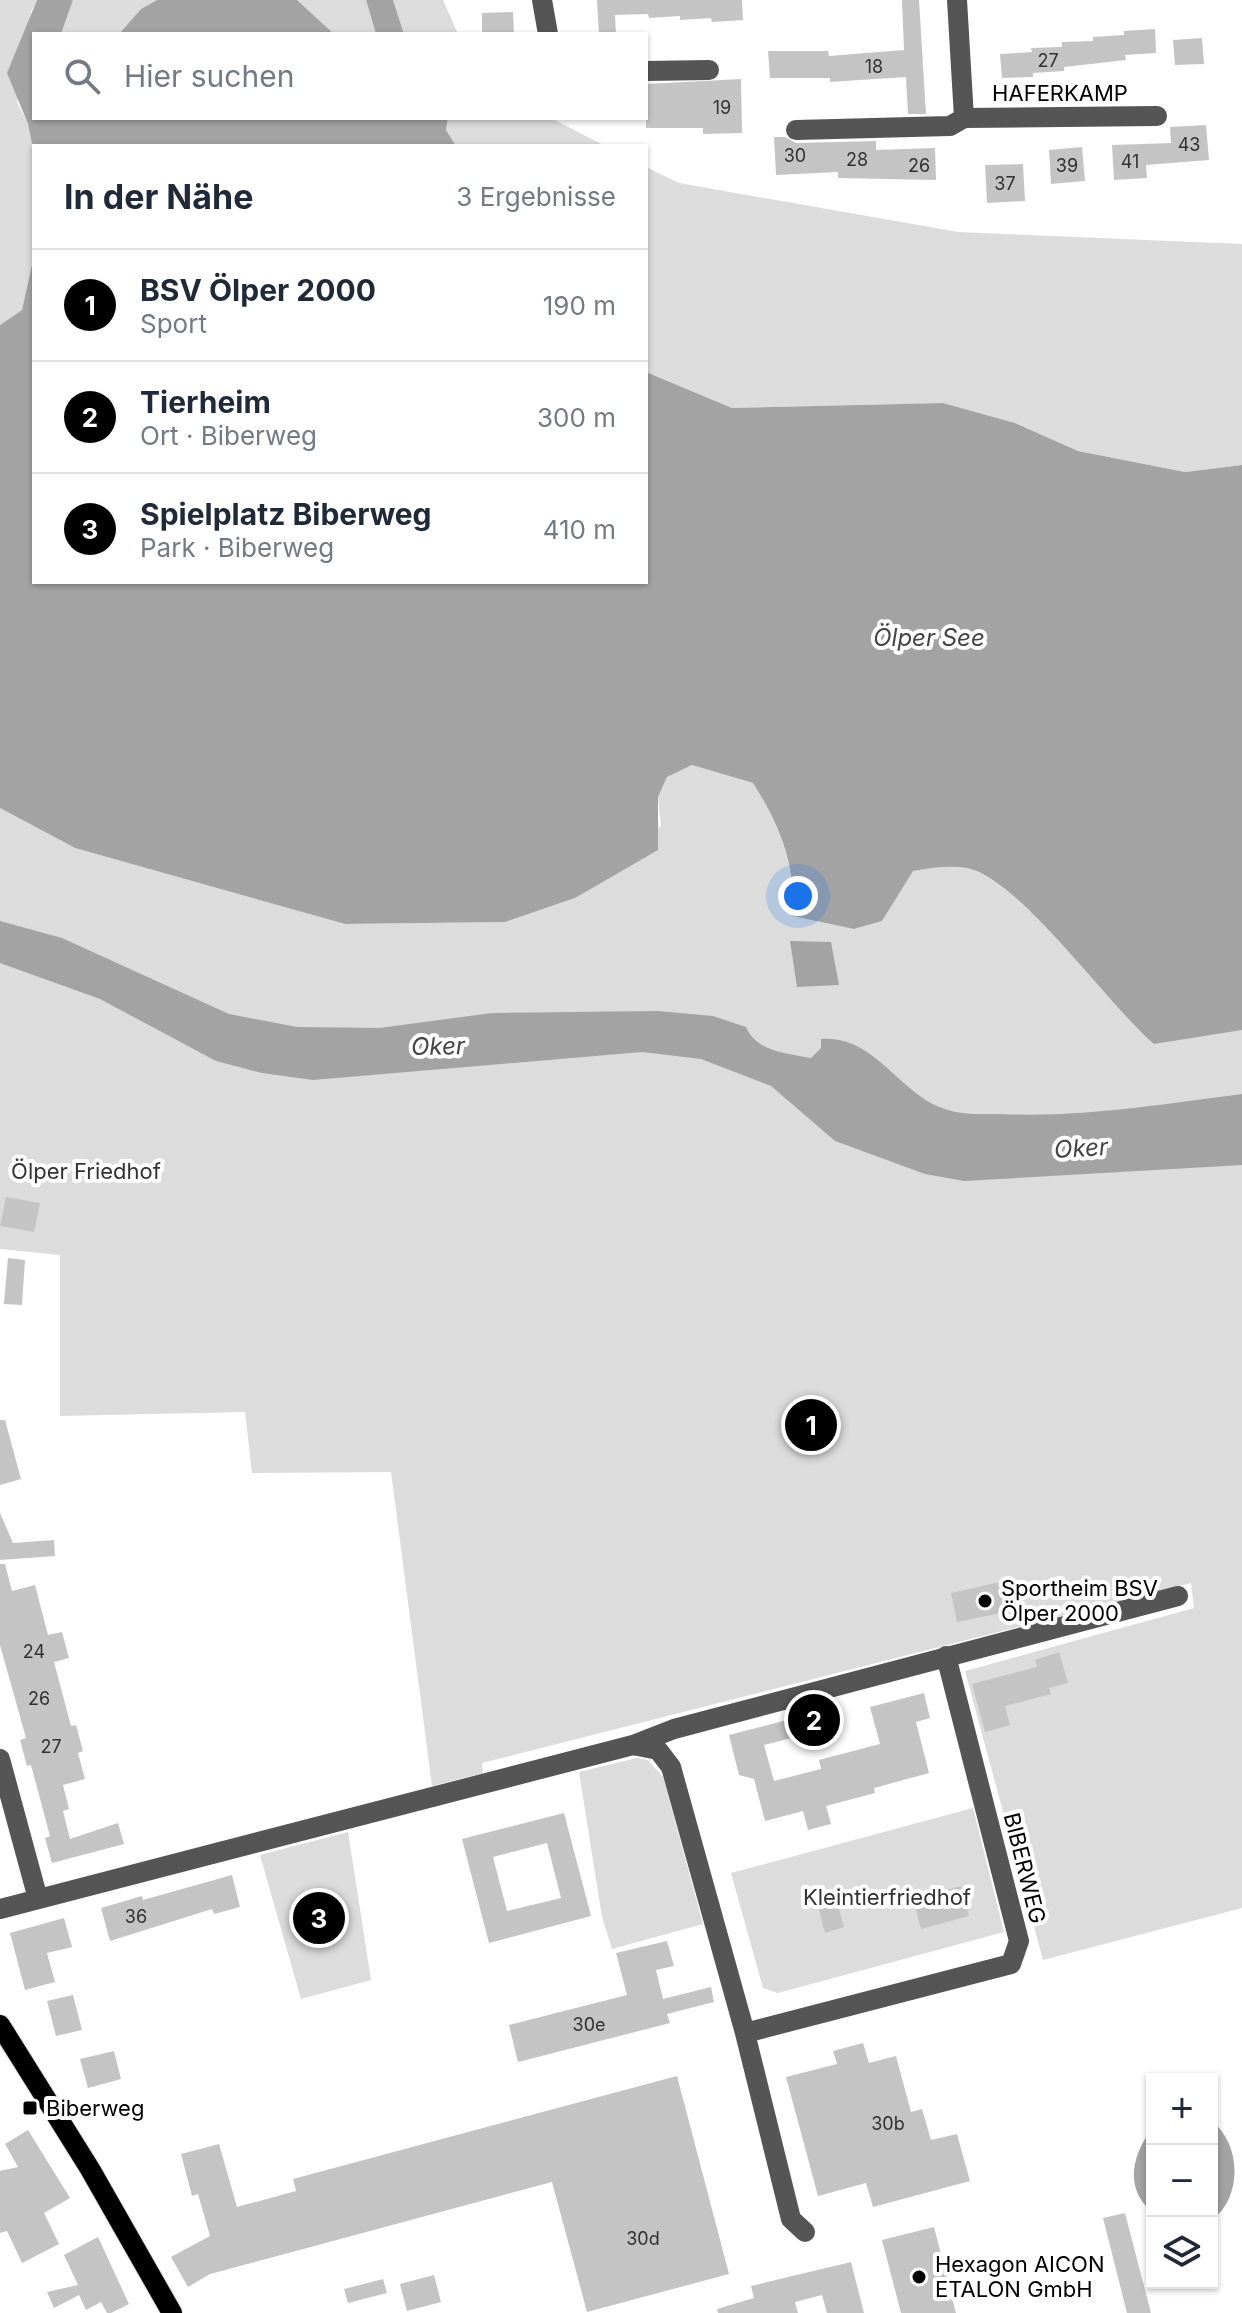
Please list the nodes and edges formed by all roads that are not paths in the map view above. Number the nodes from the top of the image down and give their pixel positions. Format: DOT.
graph roads {
  1 [pos="542,0"];
  2 [pos="957,0"];
  3 [pos="548,32"];
  4 [pos="709,70"];
  5 [pos="648,71"];
  6 [pos="1157,116"];
  7 [pos="964,118"];
  8 [pos="796,130"];
  9 [pos="1178,1596"];
  10 [pos="946,1656"];
  11 [pos="633,1745"];
  12 [pos="0,1759"];
  13 [pos="38,1899"];
  14 [pos="0,1909"];
  15 [pos="0,2025"];
  16 [pos="745,2033"];
  17 [pos="805,2232"];
  18 [pos="172,2313"];
  1 -- 3 [label="street"];
  2 -- 7 [label="street, HAFERKAMP"];
  4 -- 5 [label="street"];
  6 -- 7 [label="street, HAFERKAMP"];
  7 -- 8 [label="street, HAFERKAMP"];
  9 -- 10 [label="street"];
  10 -- 11 [label="street"];
  10 -- 16 [label="street, BIBERWEG"];
  11 -- 13 [label="street"];
  11 -- 16 [label="street"];
  12 -- 13 [label="street"];
  13 -- 14 [label="street"];
  15 -- 18 [label="main road"];
  16 -- 17 [label="street"];
}
